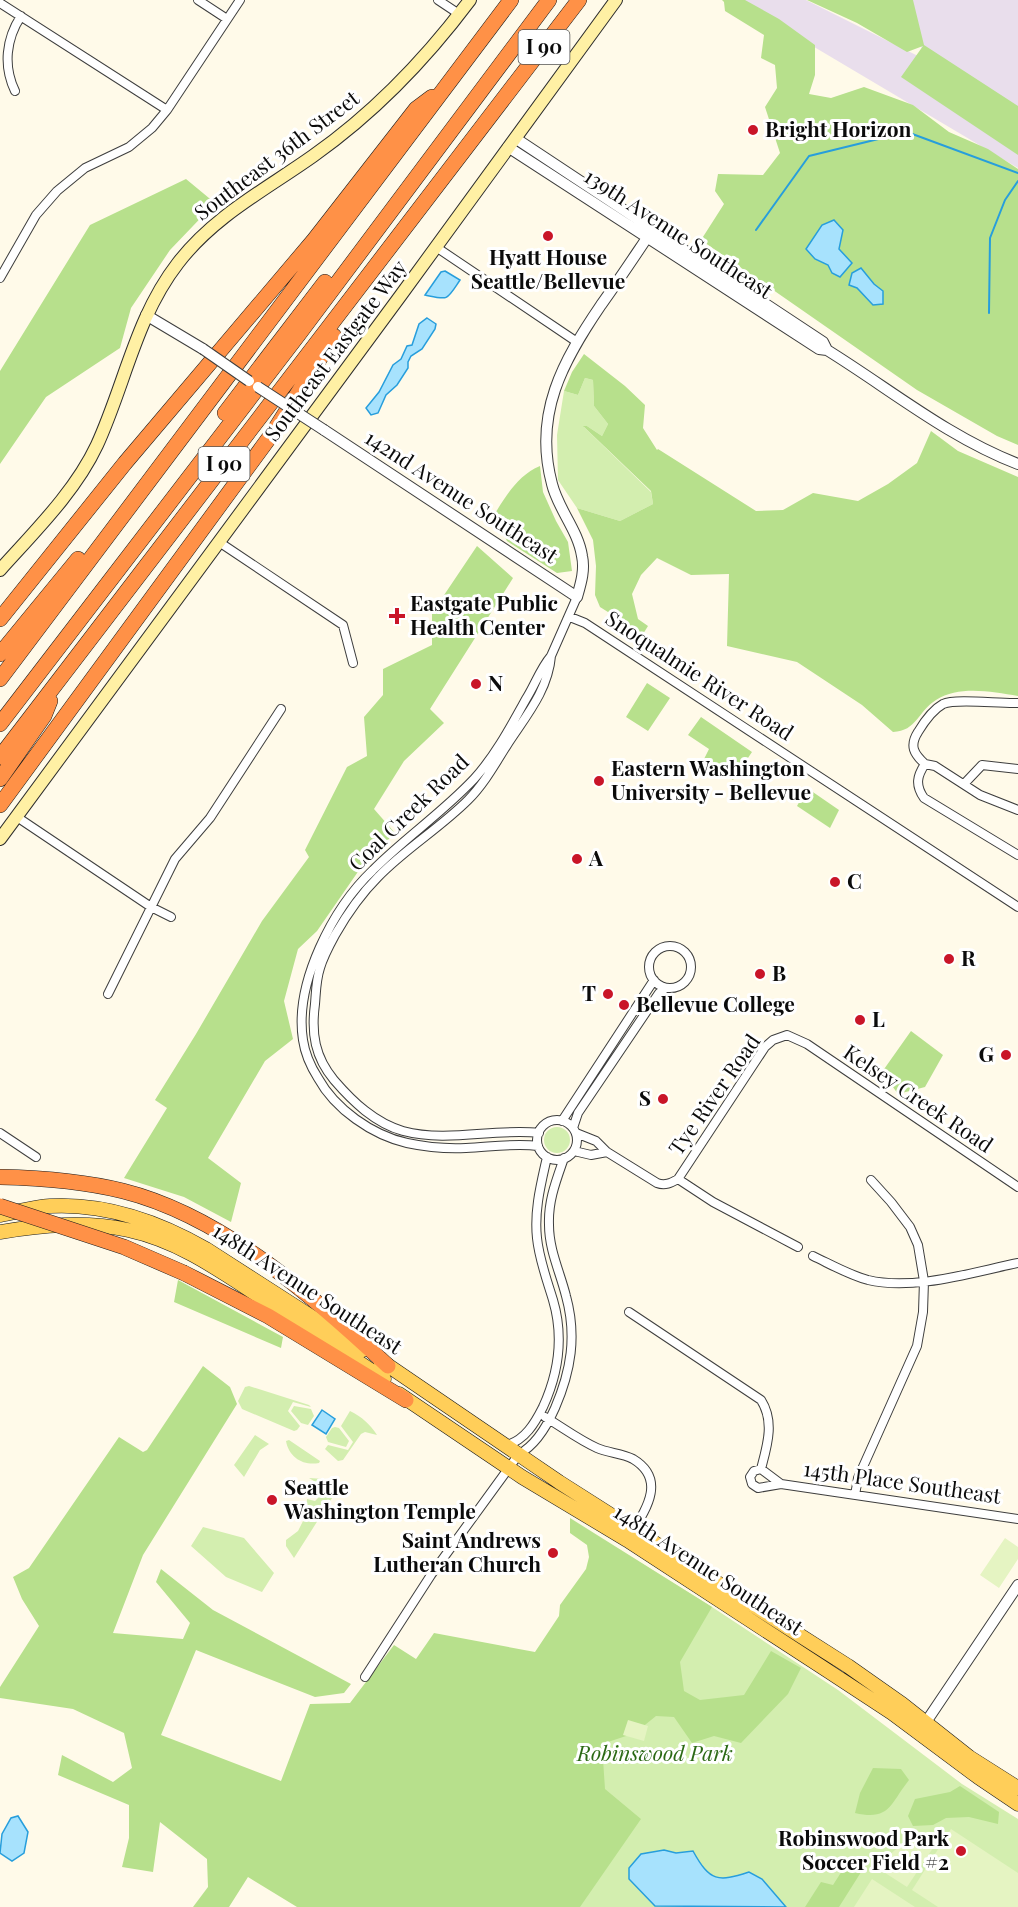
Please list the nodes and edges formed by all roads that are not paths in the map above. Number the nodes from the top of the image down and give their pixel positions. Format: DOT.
graph roads {
  1 [pos="198,0"];
  2 [pos="240,0"];
  3 [pos="438,0"];
  4 [pos="470,0"];
  5 [pos="511,0"];
  6 [pos="540,0"];
  7 [pos="549,0"];
  8 [pos="579,0"];
  9 [pos="615,0"];
  10 [pos="0,3"];
  11 [pos="459,14"];
  12 [pos="21,16"];
  13 [pos="227,19"];
  14 [pos="446,87"];
  15 [pos="15,91"];
  16 [pos="167,110"];
  17 [pos="512,143"];
  18 [pos="650,233"];
  19 [pos="436,247"];
  20 [pos="386,254"];
  21 [pos="0,279"];
  22 [pos="283,304"];
  23 [pos="146,315"];
  24 [pos="295,331"];
  25 [pos="577,342"];
  26 [pos="254,384"];
  27 [pos="237,405"];
  28 [pos="1018,464"];
  29 [pos="219,542"];
  30 [pos="0,570"];
  31 [pos="577,597"];
  32 [pos="570,617"];
  33 [pos="0,619"];
  34 [pos="0,654"];
  35 [pos="551,656"];
  36 [pos="353,663"];
  37 [pos="62,675"];
  38 [pos="0,679"];
  39 [pos="1018,703"];
  40 [pos="281,709"];
  41 [pos="0,711"];
  42 [pos="0,724"];
  43 [pos="0,758"];
  44 [pos="925,764"];
  45 [pos="1018,769"];
  46 [pos="0,779"];
  47 [pos="964,784"];
  48 [pos="0,806"];
  49 [pos="1018,810"];
  50 [pos="17,817"];
  51 [pos="0,839"];
  52 [pos="1018,855"];
  53 [pos="151,907"];
  54 [pos="1018,907"];
  55 [pos="171,917"];
  56 [pos="654,980"];
  57 [pos="666,988"];
  58 [pos="108,994"];
  59 [pos="798,1039"];
  60 [pos="562,1121"];
  61 [pos="574,1130"];
  62 [pos="539,1132"];
  63 [pos="0,1133"];
  64 [pos="538,1146"];
  65 [pos="574,1151"];
  66 [pos="607,1152"];
  67 [pos="36,1157"];
  68 [pos="547,1157"];
  69 [pos="564,1158"];
  70 [pos="0,1176"];
  71 [pos="678,1179"];
  72 [pos="871,1180"];
  73 [pos="1018,1187"];
  74 [pos="0,1206"];
  75 [pos="0,1215"];
  76 [pos="0,1232"];
  77 [pos="798,1247"];
  78 [pos="813,1256"];
  79 [pos="1018,1263"];
  80 [pos="924,1281"];
  81 [pos="629,1312"];
  82 [pos="382,1369"];
  83 [pos="406,1400"];
  84 [pos="540,1413"];
  85 [pos="550,1419"];
  86 [pos="507,1445"];
  87 [pos="519,1454"];
  88 [pos="509,1468"];
  89 [pos="761,1469"];
  90 [pos="782,1484"];
  91 [pos="855,1495"];
  92 [pos="1018,1519"];
  93 [pos="630,1535"];
  94 [pos="1018,1585"];
  95 [pos="365,1677"];
  96 [pos="922,1727"];
  97 [pos="1018,1788"];
  98 [pos="1018,1804"];
  1 -- 13 [label="street"];
  2 -- 13 [label="street"];
  3 -- 11 [label="street"];
  4 -- 11 [label="main road, Southeast 36th Street"];
  5 -- 14 [label="highway, I 90"];
  6 -- 24 [label="highway"];
  7 -- 24 [label="highway"];
  8 -- 20 [label="highway, I 90"];
  9 -- 17 [label="main road, Southeast Eastgate Way"];
  10 -- 12 [label="street"];
  11 -- 23 [label="main road, Southeast 36th Street"];
  12 -- 15 [label="street"];
  12 -- 16 [label="street"];
  13 -- 16 [label="street"];
  14 -- 22 [label="highway, I 90"];
  14 -- 33 [label="highway"];
  16 -- 21 [label="street"];
  17 -- 18 [label="street, 139th Avenue Southeast"];
  17 -- 19 [label="main road, Southeast Eastgate Way"];
  18 -- 25 [label="street"];
  18 -- 28 [label="street, 139th Avenue Southeast"];
  19 -- 25 [label="street"];
  19 -- 29 [label="main road, Southeast Eastgate Way"];
  20 -- 37 [label="highway, I 90"];
  20 -- 48 [label="highway"];
  22 -- 34 [label="highway"];
  22 -- 38 [label="highway, I 90"];
  23 -- 26 [label="street, 142nd Avenue Southeast, bridge"];
  23 -- 30 [label="main road, Southeast 36th Street"];
  24 -- 26 [label="highway"];
  25 -- 31 [label="street"];
  26 -- 27 [label="highway"];
  26 -- 31 [label="street, 142nd Avenue Southeast, bridge"];
  27 -- 41 [label="highway"];
  27 -- 42 [label="highway"];
  29 -- 36 [label="street"];
  29 -- 50 [label="main road, Southeast Eastgate Way"];
  31 -- 32 [label="street, Coal Creek Road"];
  32 -- 35 [label="street, Coal Creek Road"];
  32 -- 54 [label="street, Snoqualmie River Road"];
  35 -- 62 [label="street, Coal Creek Road"];
  35 -- 64 [label="street, Coal Creek Road"];
  37 -- 43 [label="highway, I 90"];
  37 -- 46 [label="highway"];
  39 -- 44 [label="street"];
  40 -- 53 [label="street"];
  44 -- 47 [label="street"];
  44 -- 52 [label="street"];
  45 -- 47 [label="street"];
  47 -- 49 [label="street"];
  50 -- 51 [label="main road, Southeast Eastgate Way"];
  50 -- 53 [label="street"];
  53 -- 55 [label="street"];
  53 -- 58 [label="street"];
  56 -- 57 [label="street"];
  56 -- 57 [label="street"];
  56 -- 60 [label="street"];
  57 -- 61 [label="street"];
  59 -- 71 [label="street, Tye River Road"];
  59 -- 73 [label="street, Kelsey Creek Road"];
  60 -- 61 [label="street"];
  60 -- 62 [label="street"];
  61 -- 65 [label="street"];
  61 -- 66 [label="street"];
  62 -- 64 [label="street"];
  63 -- 67 [label="street"];
  64 -- 68 [label="street"];
  65 -- 66 [label="street"];
  65 -- 69 [label="street"];
  66 -- 71 [label="street, Tye River Road"];
  68 -- 69 [label="street"];
  68 -- 84 [label="street"];
  69 -- 85 [label="street"];
  70 -- 82 [label="highway"];
  71 -- 77 [label="street"];
  72 -- 80 [label="street"];
  74 -- 83 [label="highway, bridge"];
  75 -- 82 [label="main road, 148th Avenue Southeast"];
  76 -- 82 [label="main road, 148th Avenue Southeast"];
  78 -- 80 [label="street"];
  79 -- 80 [label="street"];
  80 -- 91 [label="street"];
  81 -- 89 [label="street"];
  82 -- 83 [label="main road, 148th Avenue Southeast"];
  82 -- 86 [label="main road, 148th Avenue Southeast"];
  82 -- 87 [label="main road, 148th Avenue Southeast"];
  83 -- 88 [label="main road, 148th Avenue Southeast"];
  84 -- 85 [label="street"];
  84 -- 86 [label="street"];
  85 -- 87 [label="street"];
  85 -- 93 [label="street"];
  86 -- 87 [label="main road, 148th Avenue Southeast"];
  87 -- 88 [label="street"];
  87 -- 93 [label="main road, 148th Avenue Southeast"];
  88 -- 93 [label="main road, 148th Avenue Southeast"];
  88 -- 95 [label="street"];
  89 -- 90 [label="street"];
  89 -- 90 [label="street, 145th Place Southeast"];
  90 -- 91 [label="street, 145th Place Southeast"];
  91 -- 92 [label="street, 145th Place Southeast"];
  93 -- 96 [label="main road, 148th Avenue Southeast"];
  94 -- 96 [label="street"];
  96 -- 97 [label="main road, 148th Avenue Southeast"];
  96 -- 98 [label="main road, 148th Avenue Southeast"];
}
